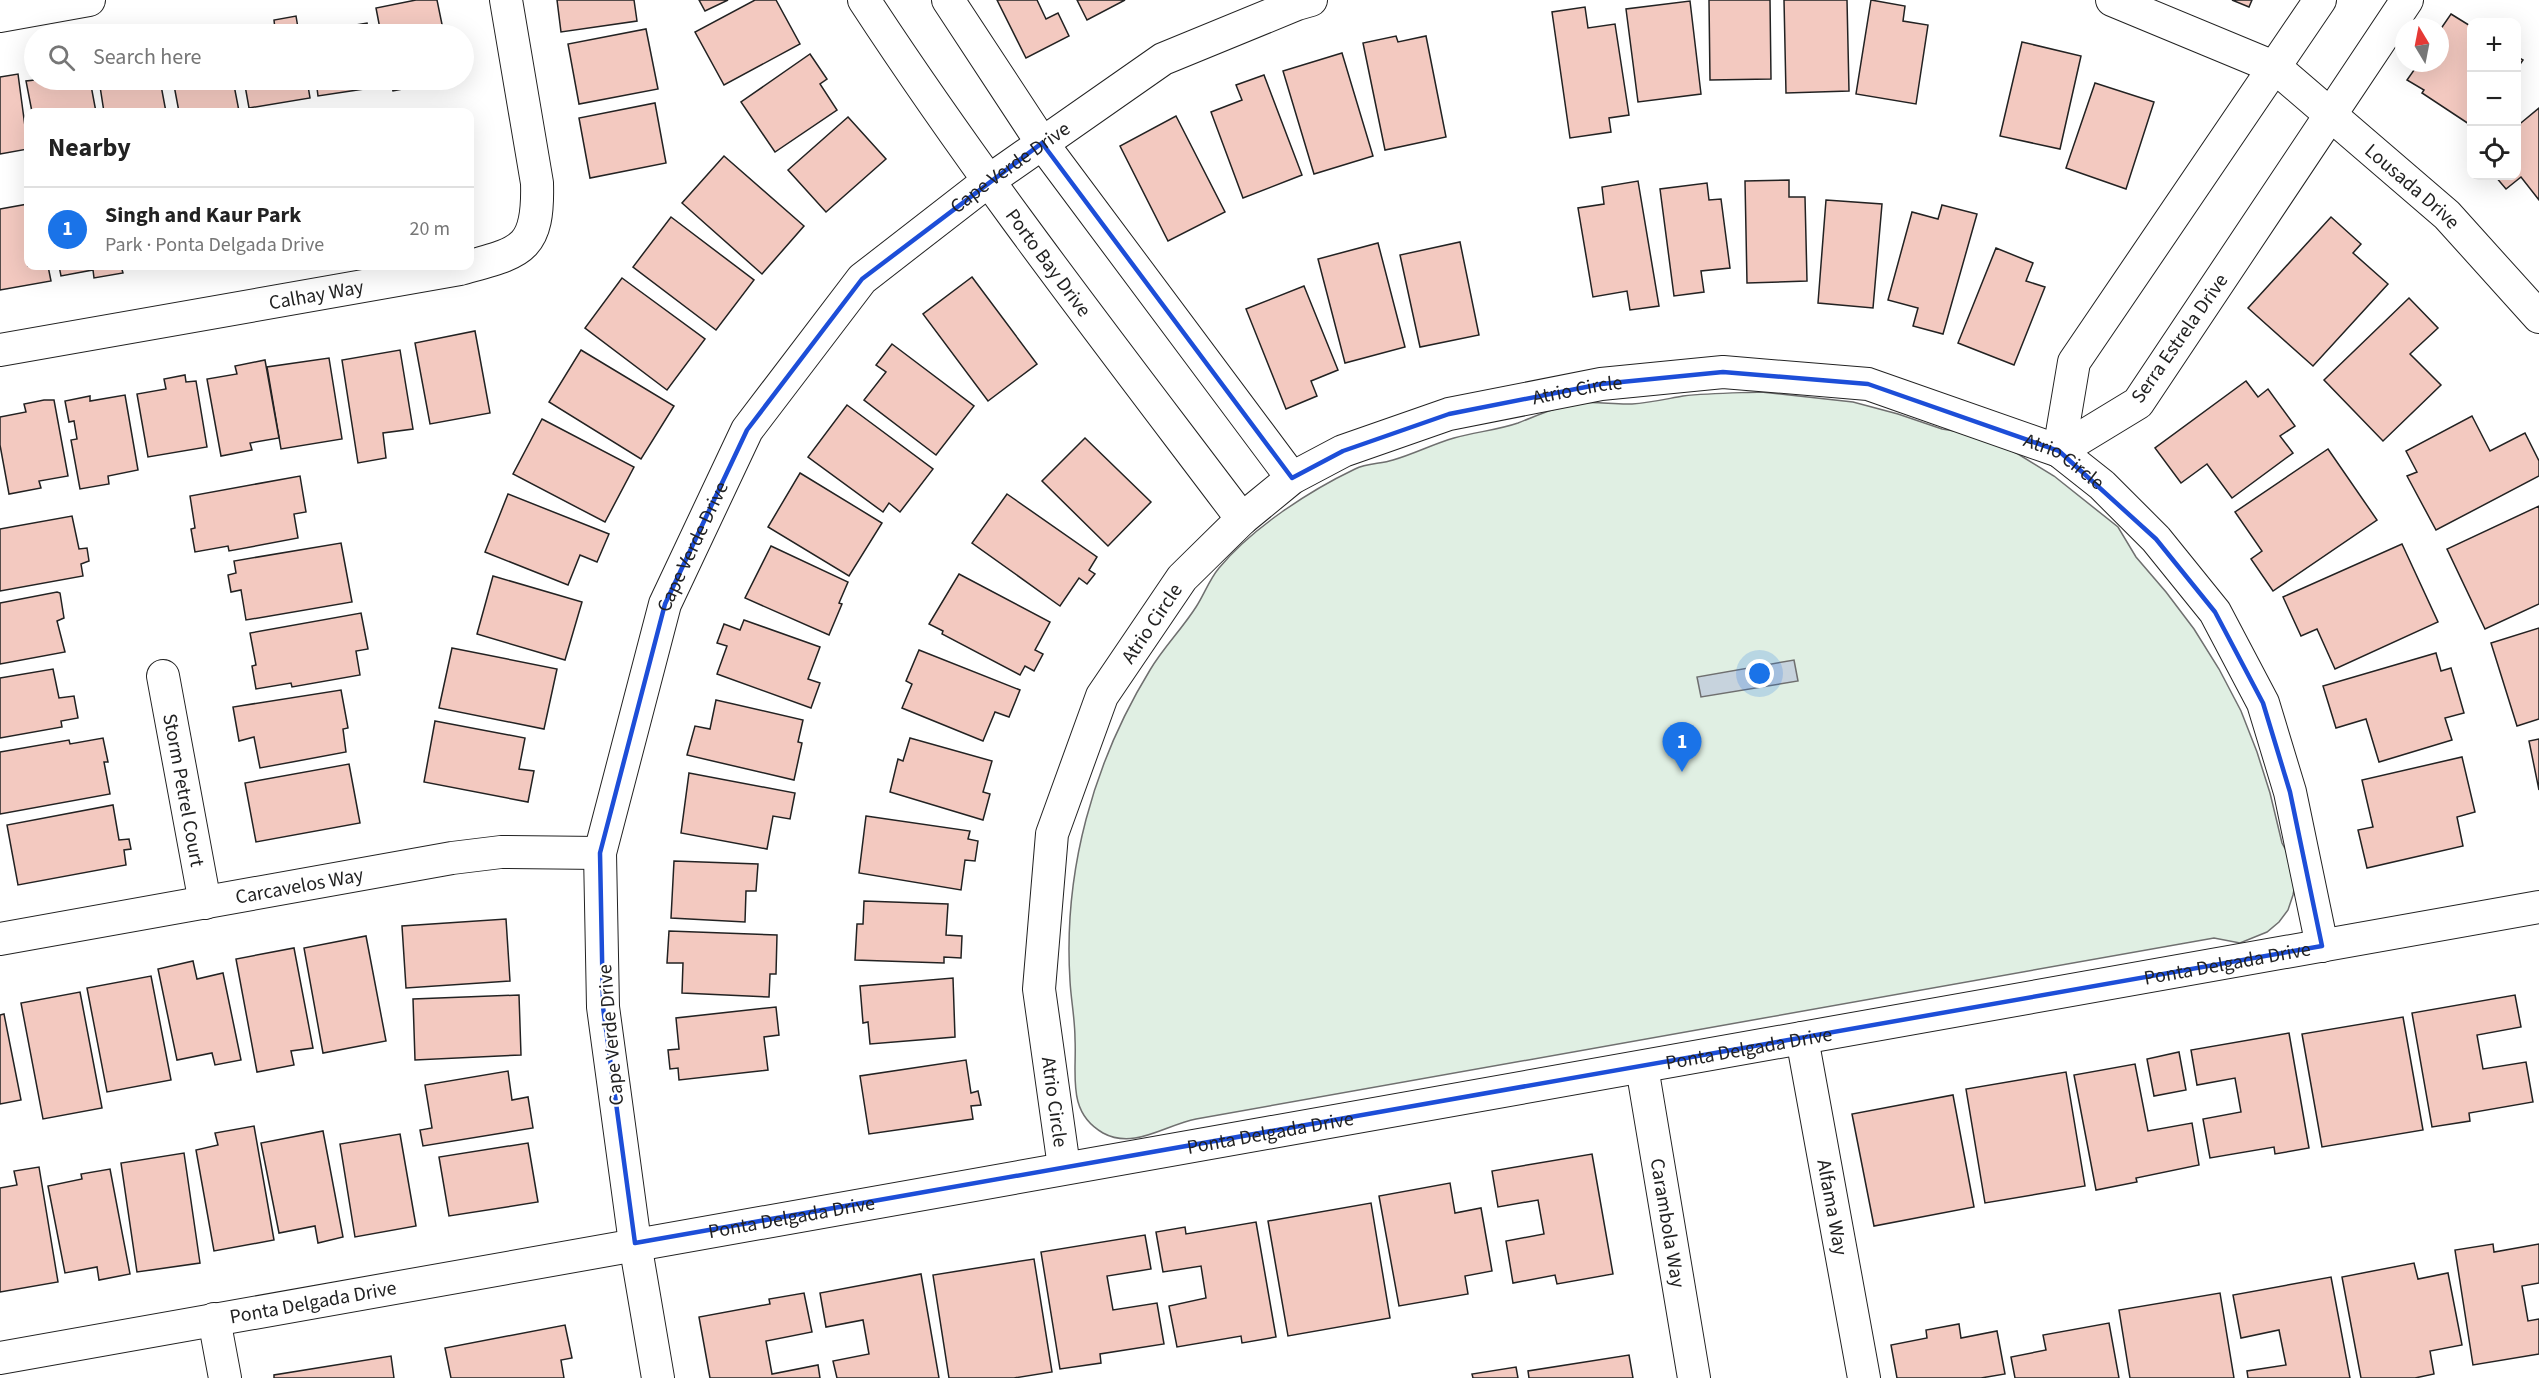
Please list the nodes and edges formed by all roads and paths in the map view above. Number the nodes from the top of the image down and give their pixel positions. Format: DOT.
graph roads {
  1 [pos="89,0"];
  2 [pos="506,0"];
  3 [pos="864,0"];
  4 [pos="948,0"];
  5 [pos="2112,0"];
  6 [pos="2320,0"];
  7 [pos="2407,0"];
  8 [pos="1301,1"];
  9 [pos="0,16"];
  10 [pos="2276,68"];
  11 [pos="2331,116"];
  12 [pos="1042,143"];
  13 [pos="987,182"];
  14 [pos="474,265"];
  15 [pos="454,270"];
  16 [pos="2539,316"];
  17 [pos="0,350"];
  18 [pos="2059,451"];
  19 [pos="1292,478"];
  20 [pos="1242,519"];
  21 [pos="163,676"];
  22 [pos="600,853"];
  23 [pos="205,903"];
  24 [pos="2539,907"];
  25 [pos="0,939"];
  26 [pos="2322,946"];
  27 [pos="1802,1038"];
  28 [pos="1642,1067"];
  29 [pos="1064,1167"];
  30 [pos="634,1243"];
  31 [pos="214,1319"];
  32 [pos="0,1358"];
  33 [pos="225,1378"];
  34 [pos="658,1378"];
  35 [pos="1694,1378"];
  36 [pos="1864,1378"];
  1 -- 9 [label="street"];
  2 -- 14 [label="street, Calhay Way"];
  3 -- 13 [label="street, Porto Bay Drive"];
  4 -- 12 [label="street"];
  5 -- 10 [label="street, Lousada Drive"];
  6 -- 10 [label="street"];
  7 -- 11 [label="street, Serra Estrela Drive"];
  8 -- 12 [label="street, Cape Verde Drive"];
  10 -- 11 [label="street, Lousada Drive"];
  10 -- 18 [label="street"];
  11 -- 16 [label="street, Lousada Drive"];
  11 -- 18 [label="street, Serra Estrela Drive"];
  12 -- 13 [label="street, Cape Verde Drive"];
  12 -- 19 [label="street"];
  13 -- 20 [label="street, Porto Bay Drive"];
  13 -- 22 [label="street, Cape Verde Drive"];
  15 -- 17 [label="street, Calhay Way"];
  18 -- 19 [label="street, Atrio Circle"];
  18 -- 26 [label="street, Atrio Circle"];
  19 -- 20 [label="street, Atrio Circle"];
  20 -- 29 [label="street, Atrio Circle"];
  21 -- 23 [label="street, Storm Petrel Court"];
  22 -- 23 [label="street, Carcavelos Way"];
  22 -- 30 [label="street, Cape Verde Drive"];
  23 -- 25 [label="street, Carcavelos Way"];
  24 -- 26 [label="street, Ponta Delgada Drive"];
  26 -- 27 [label="street, Ponta Delgada Drive"];
  27 -- 28 [label="street, Ponta Delgada Drive"];
  27 -- 36 [label="street, Alfama Way"];
  28 -- 29 [label="street, Ponta Delgada Drive"];
  28 -- 35 [label="street, Carambola Way"];
  29 -- 30 [label="street, Ponta Delgada Drive"];
  30 -- 31 [label="street, Ponta Delgada Drive"];
  30 -- 34 [label="street, Cape Verde Drive"];
  31 -- 32 [label="street, Ponta Delgada Drive"];
  31 -- 33 [label="street"];
}
